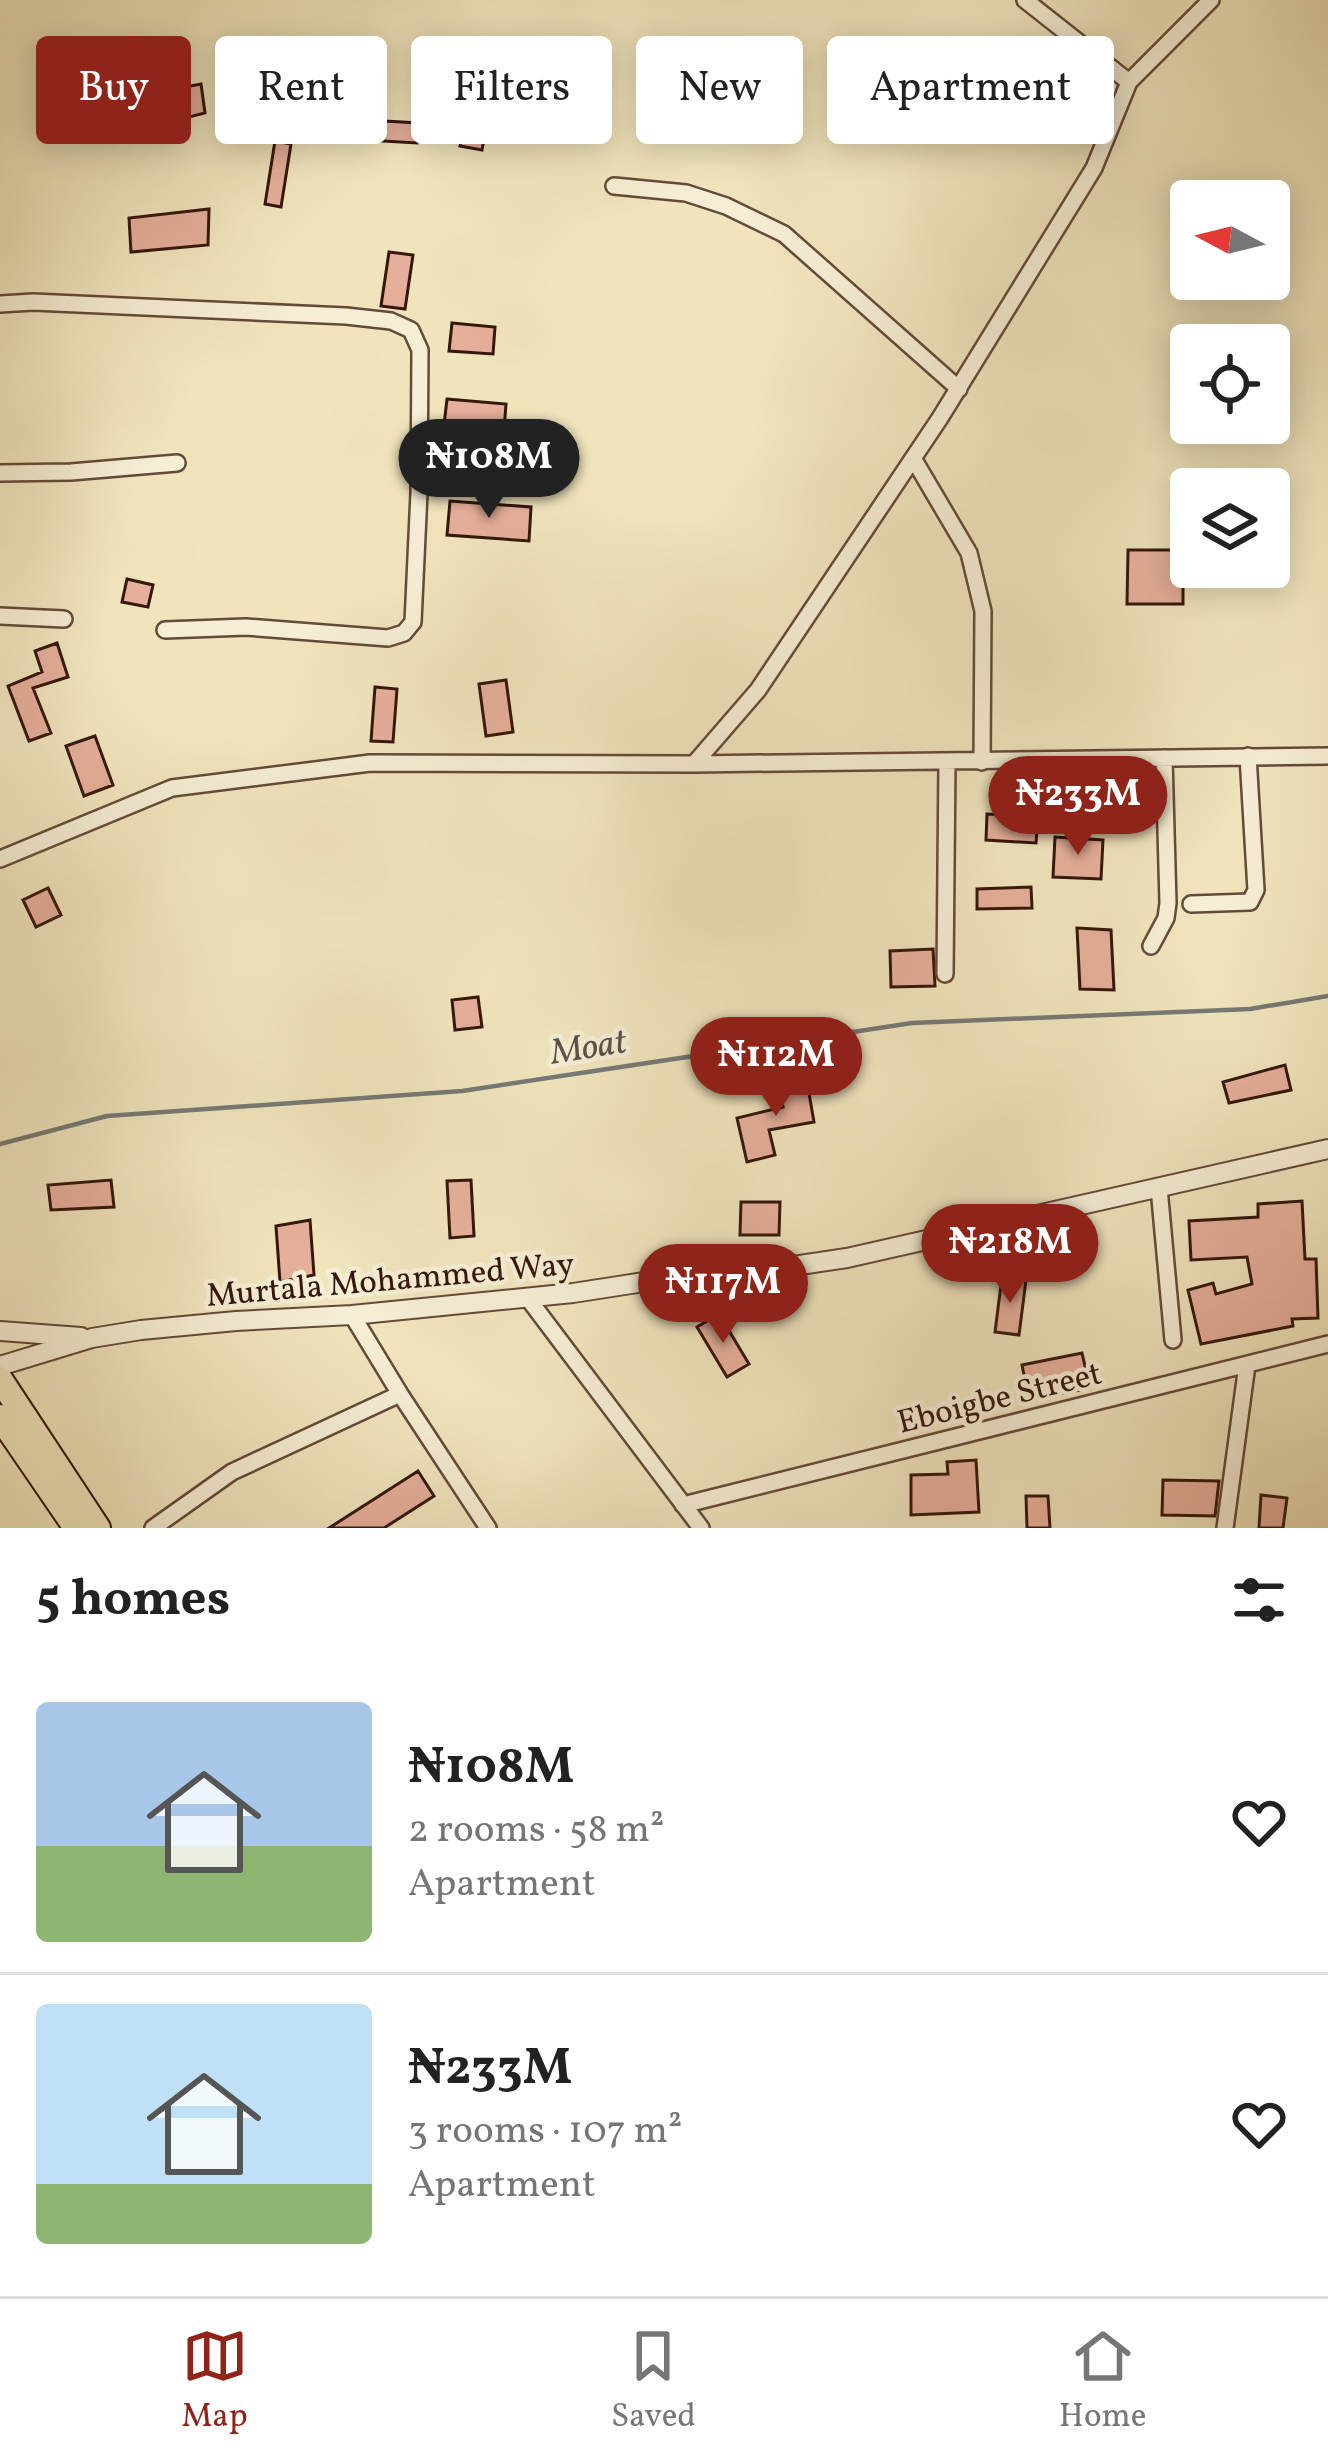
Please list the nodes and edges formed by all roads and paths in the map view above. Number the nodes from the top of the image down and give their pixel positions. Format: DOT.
graph roads {
  1 [pos="1025,0"];
  2 [pos="1210,0"];
  3 [pos="1129,82"];
  4 [pos="614,187"];
  5 [pos="0,304"];
  6 [pos="959,388"];
  7 [pos="913,458"];
  8 [pos="177,463"];
  9 [pos="0,473"];
  10 [pos="0,616"];
  11 [pos="64,619"];
  12 [pos="165,630"];
  13 [pos="1248,756"];
  14 [pos="1328,756"];
  15 [pos="1164,758"];
  16 [pos="947,762"];
  17 [pos="982,762"];
  18 [pos="694,764"];
  19 [pos="0,859"];
  20 [pos="1191,904"];
  21 [pos="1151,946"];
  22 [pos="945,974"];
  23 [pos="1328,1149"];
  24 [pos="1159,1188"];
  25 [pos="527,1297"];
  26 [pos="352,1315"];
  27 [pos="0,1331"];
  28 [pos="92,1338"];
  29 [pos="1173,1340"];
  30 [pos="1328,1343"];
  31 [pos="1247,1365"];
  32 [pos="0,1366"];
  33 [pos="0,1379"];
  34 [pos="400,1394"];
  35 [pos="0,1417"];
  36 [pos="683,1505"];
  37 [pos="483,1526"];
  38 [pos="76,1528"];
  39 [pos="98,1528"];
  40 [pos="153,1528"];
  41 [pos="701,1528"];
  42 [pos="1225,1528"];
  1 -- 3 [label="street"];
  2 -- 3 [label="street"];
  3 -- 6 [label="street"];
  4 -- 6 [label="street"];
  5 -- 12 [label="street"];
  6 -- 7 [label="street"];
  7 -- 17 [label="street"];
  7 -- 18 [label="street"];
  8 -- 9 [label="street"];
  10 -- 11 [label="street"];
  13 -- 14 [label="street"];
  13 -- 15 [label="street"];
  13 -- 20 [label="street"];
  15 -- 17 [label="street"];
  15 -- 21 [label="street"];
  16 -- 17 [label="street"];
  16 -- 18 [label="street"];
  16 -- 22 [label="street"];
  18 -- 19 [label="street"];
  23 -- 24 [label="street, Murtala Mohammed Way"];
  24 -- 25 [label="street, Murtala Mohammed Way"];
  24 -- 29 [label="street"];
  25 -- 26 [label="street, Murtala Mohammed Way"];
  25 -- 36 [label="street"];
  26 -- 28 [label="street, Murtala Mohammed Way"];
  26 -- 34 [label="street"];
  27 -- 28 [label="street"];
  28 -- 32 [label="street"];
  30 -- 31 [label="street, Eboigbe Street"];
  31 -- 36 [label="street, Eboigbe Street"];
  31 -- 42 [label="street"];
  33 -- 39 [label="highway"];
  34 -- 37 [label="street"];
  34 -- 40 [label="street"];
  35 -- 38 [label="highway"];
  36 -- 41 [label="street"];
}
